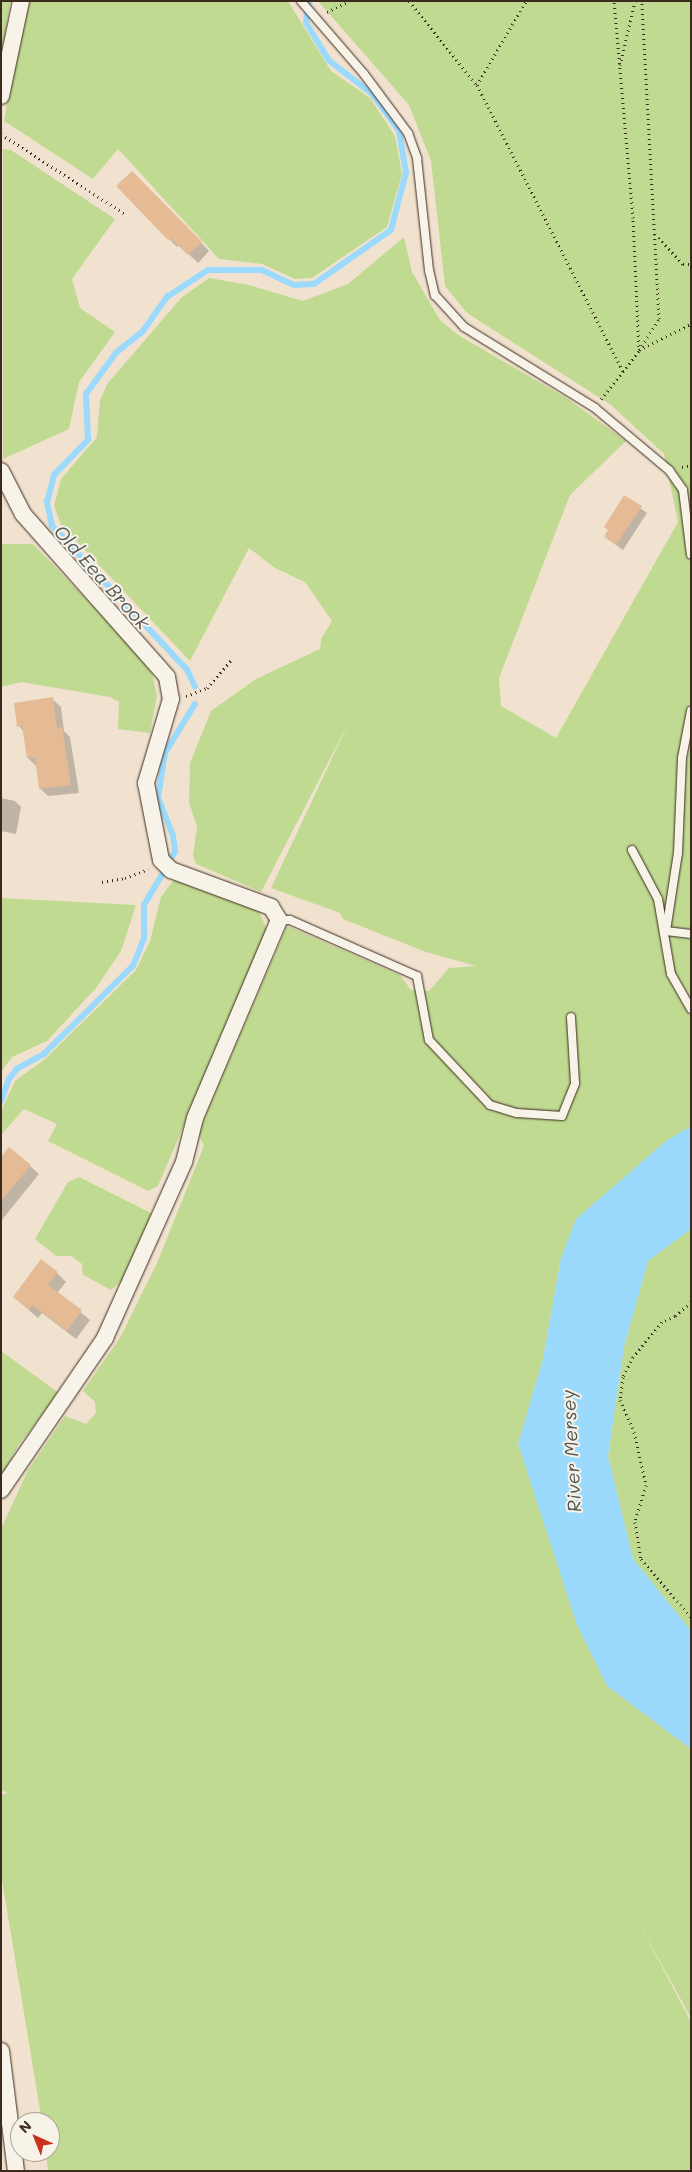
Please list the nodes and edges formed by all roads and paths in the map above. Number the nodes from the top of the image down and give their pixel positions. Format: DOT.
graph roads {
  1 [pos="21,1"];
  2 [pos="300,1"];
  3 [pos="350,1"];
  4 [pos="409,1"];
  5 [pos="526,1"];
  6 [pos="614,1"];
  7 [pos="635,1"];
  8 [pos="642,1"];
  9 [pos="315,18"];
  10 [pos="619,68"];
  11 [pos="477,85"];
  12 [pos="1,96"];
  13 [pos="1,134"];
  14 [pos="125,214"];
  15 [pos="655,233"];
  16 [pos="691,264"];
  17 [pos="691,324"];
  18 [pos="639,351"];
  19 [pos="623,371"];
  20 [pos="595,408"];
  21 [pos="1,471"];
  22 [pos="691,554"];
  23 [pos="231,660"];
  24 [pos="171,695"];
  25 [pos="691,711"];
  26 [pos="632,850"];
  27 [pos="161,860"];
  28 [pos="102,882"];
  29 [pos="279,920"];
  30 [pos="666,931"];
  31 [pos="691,934"];
  32 [pos="691,1009"];
  33 [pos="571,1018"];
  34 [pos="691,1302"];
  35 [pos="1,1490"];
  36 [pos="691,1617"];
  37 [pos="1,2051"];
  38 [pos="16,2171"];
  1 -- 12 [label="street"];
  2 -- 9 [label="lane"];
  3 -- 9 [label="path"];
  4 -- 11 [label="path"];
  5 -- 11 [label="path"];
  6 -- 10 [label="path"];
  7 -- 10 [label="path"];
  8 -- 15 [label="path"];
  9 -- 20 [label="lane"];
  10 -- 18 [label="path"];
  11 -- 19 [label="path"];
  13 -- 14 [label="path"];
  15 -- 16 [label="path"];
  15 -- 18 [label="path"];
  17 -- 18 [label="path"];
  18 -- 19 [label="path"];
  19 -- 20 [label="path"];
  20 -- 22 [label="lane"];
  21 -- 24 [label="street"];
  23 -- 24 [label="path"];
  24 -- 27 [label="street"];
  25 -- 30 [label="lane"];
  26 -- 30 [label="lane"];
  27 -- 28 [label="path"];
  27 -- 29 [label="street"];
  29 -- 33 [label="lane"];
  29 -- 35 [label="street"];
  30 -- 31 [label="lane"];
  30 -- 32 [label="lane"];
  34 -- 36 [label="path"];
  37 -- 38 [label="street"];
}
